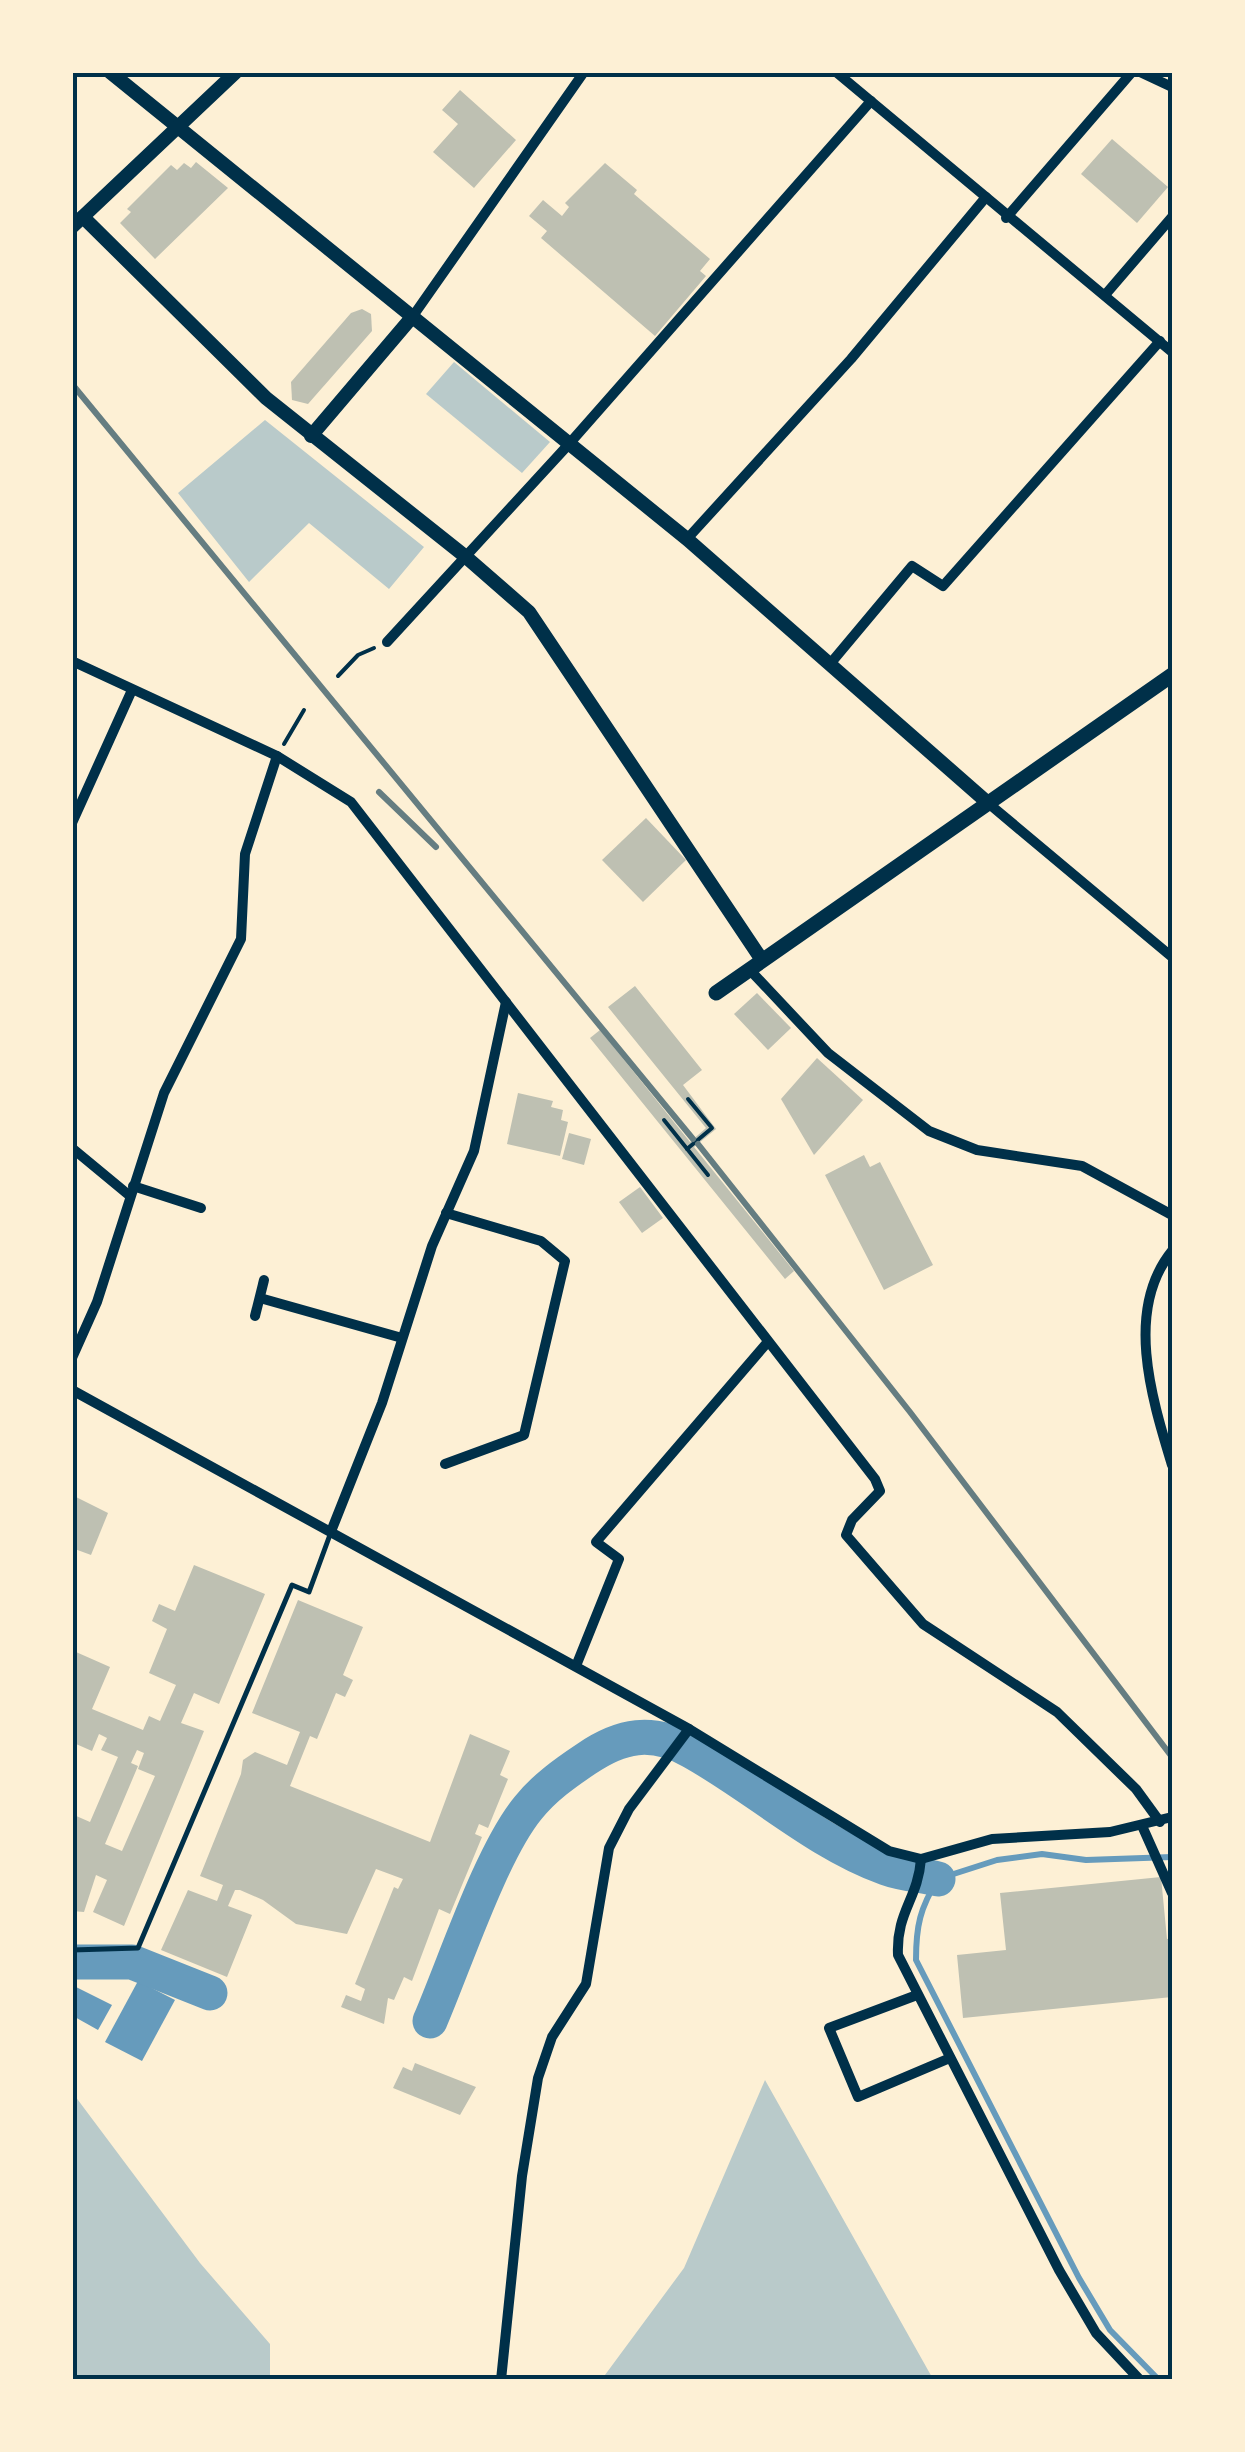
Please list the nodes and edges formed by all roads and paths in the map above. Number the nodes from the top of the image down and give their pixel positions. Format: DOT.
graph roads {
  1 [pos="110,72"];
  2 [pos="236,72"];
  3 [pos="584,72"];
  4 [pos="836,72"];
  5 [pos="1132,72"];
  6 [pos="1140,72"];
  7 [pos="1172,86"];
  8 [pos="871,101"];
  9 [pos="179,128"];
  10 [pos="986,197"];
  11 [pos="1172,217"];
  12 [pos="1006,218"];
  13 [pos="78,222"];
  14 [pos="1104,295"];
  15 [pos="413,316"];
  16 [pos="1160,341"];
  17 [pos="1172,352"];
  18 [pos="311,436"];
  19 [pos="569,444"];
  20 [pos="687,539"];
  21 [pos="466,556"];
  22 [pos="387,642"];
  23 [pos="72,661"];
  24 [pos="830,664"];
  25 [pos="338,676"];
  26 [pos="1172,676"];
  27 [pos="132,690"];
  28 [pos="304,710"];
  29 [pos="276,756"];
  30 [pos="988,803"];
  31 [pos="72,823"];
  32 [pos="1172,958"];
  33 [pos="755,964"];
  34 [pos="716,993"];
  35 [pos="506,1002"];
  36 [pos="688,1099"];
  37 [pos="664,1120"];
  38 [pos="72,1148"];
  39 [pos="687,1149"];
  40 [pos="708,1175"];
  41 [pos="131,1191"];
  42 [pos="200,1208"];
  43 [pos="446,1213"];
  44 [pos="1172,1215"];
  45 [pos="1172,1251"];
  46 [pos="264,1280"];
  47 [pos="260,1298"];
  48 [pos="255,1316"];
  49 [pos="402,1338"];
  50 [pos="766,1344"];
  51 [pos="72,1358"];
  52 [pos="72,1390"];
  53 [pos="445,1464"];
  54 [pos="1172,1464"];
  55 [pos="332,1530"];
  56 [pos="576,1666"];
  57 [pos="689,1729"];
  58 [pos="1172,1817"];
  59 [pos="1160,1822"];
  60 [pos="1143,1828"];
  61 [pos="920,1860"];
  62 [pos="1172,1894"];
  63 [pos="72,1950"];
  64 [pos="916,1994"];
  65 [pos="950,2058"];
  66 [pos="501,2380"];
  67 [pos="1140,2380"];
  1 -- 9 [label="street"];
  2 -- 9 [label="street"];
  3 -- 15 [label="street"];
  4 -- 8 [label="street"];
  5 -- 12 [label="street"];
  6 -- 7 [label="street"];
  8 -- 10 [label="street"];
  8 -- 19 [label="street"];
  9 -- 13 [label="street"];
  9 -- 15 [label="street"];
  10 -- 12 [label="street"];
  10 -- 20 [label="street"];
  11 -- 14 [label="street"];
  12 -- 14 [label="street"];
  13 -- 18 [label="street"];
  14 -- 16 [label="street"];
  15 -- 18 [label="street"];
  15 -- 19 [label="street"];
  16 -- 17 [label="street"];
  16 -- 24 [label="street"];
  18 -- 21 [label="street"];
  19 -- 20 [label="street"];
  19 -- 21 [label="street"];
  20 -- 24 [label="street"];
  21 -- 22 [label="street"];
  21 -- 33 [label="street"];
  22 -- 25 [label="path"];
  23 -- 27 [label="street"];
  24 -- 30 [label="street"];
  26 -- 30 [label="main road"];
  27 -- 29 [label="street"];
  27 -- 31 [label="street"];
  28 -- 29 [label="path"];
  29 -- 35 [label="street"];
  29 -- 41 [label="street"];
  30 -- 32 [label="street"];
  30 -- 33 [label="main road"];
  33 -- 34 [label="main road"];
  33 -- 44 [label="street"];
  35 -- 43 [label="street"];
  35 -- 50 [label="street"];
  36 -- 39 [label="path"];
  37 -- 39 [label="path"];
  38 -- 41 [label="street"];
  39 -- 40 [label="path"];
  41 -- 42 [label="street"];
  41 -- 51 [label="street"];
  43 -- 49 [label="street"];
  43 -- 53 [label="street"];
  45 -- 54 [label="street"];
  46 -- 47 [label="street"];
  47 -- 48 [label="street"];
  47 -- 49 [label="street"];
  49 -- 55 [label="street"];
  50 -- 56 [label="street"];
  50 -- 59 [label="street"];
  52 -- 55 [label="street"];
  55 -- 56 [label="street"];
  55 -- 63 [label="lane"];
  56 -- 57 [label="street"];
  57 -- 61 [label="street"];
  57 -- 66 [label="street"];
  58 -- 59 [label="street"];
  59 -- 60 [label="street"];
  60 -- 61 [label="street"];
  60 -- 62 [label="street"];
  61 -- 64 [label="street"];
  64 -- 65 [label="street"];
  64 -- 65 [label="street"];
  65 -- 67 [label="street"];
}
